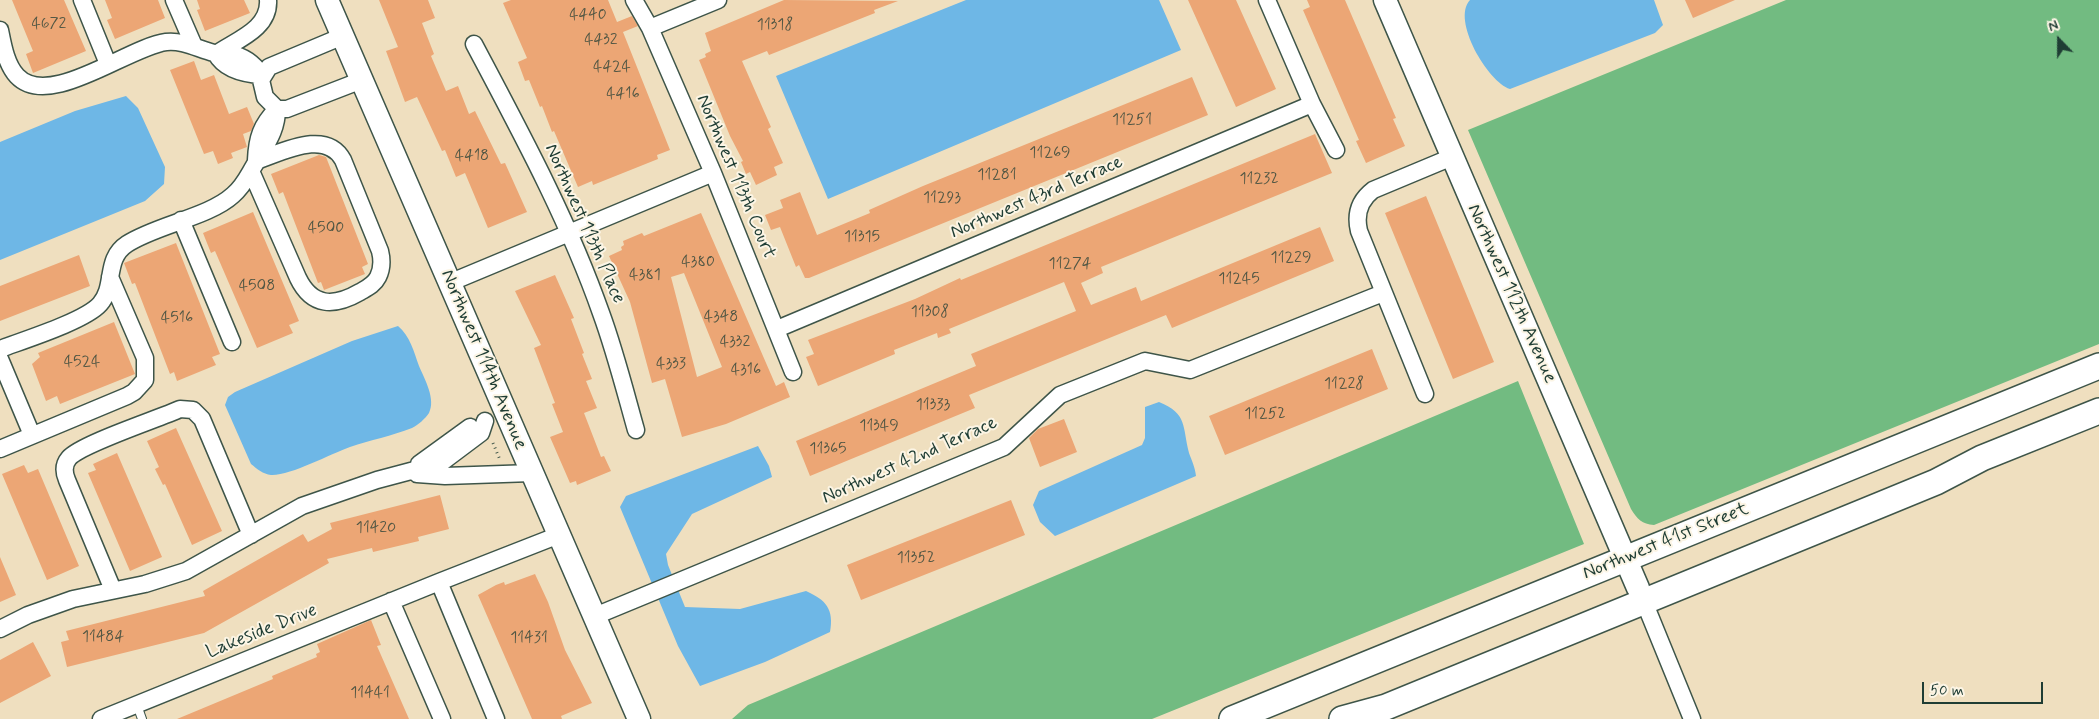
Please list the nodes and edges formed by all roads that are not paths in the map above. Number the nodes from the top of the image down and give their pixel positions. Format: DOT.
graph roads {
  1 [pos="82,0"];
  2 [pos="174,0"];
  3 [pos="268,0"];
  4 [pos="327,0"];
  5 [pos="634,0"];
  6 [pos="718,0"];
  7 [pos="1267,0"];
  8 [pos="1385,0"];
  9 [pos="650,28"];
  10 [pos="0,30"];
  11 [pos="343,36"];
  12 [pos="474,44"];
  13 [pos="194,46"];
  14 [pos="2,51"];
  15 [pos="216,54"];
  16 [pos="108,64"];
  17 [pos="262,75"];
  18 [pos="362,80"];
  19 [pos="1312,104"];
  20 [pos="277,109"];
  21 [pos="1336,150"];
  22 [pos="1452,157"];
  23 [pos="254,166"];
  24 [pos="713,173"];
  25 [pos="181,220"];
  26 [pos="568,233"];
  27 [pos="110,277"];
  28 [pos="449,283"];
  29 [pos="1383,293"];
  30 [pos="777,329"];
  31 [pos="232,342"];
  32 [pos="0,350"];
  33 [pos="0,359"];
  34 [pos="2099,366"];
  35 [pos="793,372"];
  36 [pos="1425,394"];
  37 [pos="503,405"];
  38 [pos="2099,411"];
  39 [pos="487,428"];
  40 [pos="636,430"];
  41 [pos="32,435"];
  42 [pos="0,449"];
  43 [pos="460,450"];
  44 [pos="407,473"];
  45 [pos="532,473"];
  46 [pos="472,475"];
  47 [pos="251,535"];
  48 [pos="559,535"];
  49 [pos="1626,559"];
  50 [pos="438,582"];
  51 [pos="113,590"];
  52 [pos="1641,595"];
  53 [pos="391,601"];
  54 [pos="594,616"];
  55 [pos="0,629"];
  56 [pos="139,712"];
  57 [pos="101,719"];
  58 [pos="442,719"];
  59 [pos="496,719"];
  60 [pos="639,719"];
  61 [pos="1232,719"];
  62 [pos="1341,719"];
  63 [pos="1692,719"];
  1 -- 16 [label="street"];
  2 -- 13 [label="street"];
  3 -- 15 [label="street"];
  4 -- 11 [label="street, Northwest 114th Avenue"];
  5 -- 9 [label="street, Northwest 113th Court"];
  6 -- 9 [label="street"];
  7 -- 19 [label="street"];
  8 -- 22 [label="street, Northwest 112th Avenue"];
  9 -- 24 [label="street, Northwest 113th Court"];
  10 -- 14 [label="street"];
  11 -- 17 [label="street"];
  11 -- 18 [label="street, Northwest 114th Avenue"];
  12 -- 26 [label="street, Northwest 113th Place"];
  13 -- 15 [label="street"];
  13 -- 16 [label="street"];
  14 -- 16 [label="street"];
  15 -- 17 [label="street"];
  17 -- 20 [label="street"];
  18 -- 20 [label="street"];
  18 -- 28 [label="street, Northwest 114th Avenue"];
  19 -- 21 [label="street"];
  19 -- 30 [label="street, Northwest 43rd Terrace"];
  20 -- 23 [label="street"];
  22 -- 29 [label="street"];
  22 -- 49 [label="street, Northwest 112th Avenue"];
  23 -- 23 [label="street"];
  23 -- 25 [label="street"];
  24 -- 26 [label="street"];
  24 -- 30 [label="street, Northwest 113th Court"];
  25 -- 27 [label="street"];
  25 -- 31 [label="street"];
  26 -- 28 [label="street"];
  26 -- 40 [label="street, Northwest 113th Place"];
  27 -- 32 [label="street"];
  27 -- 41 [label="street"];
  28 -- 37 [label="street, Northwest 114th Avenue"];
  29 -- 36 [label="street"];
  29 -- 54 [label="street, Northwest 42nd Terrace"];
  30 -- 35 [label="street, Northwest 113th Court"];
  33 -- 41 [label="street"];
  34 -- 49 [label="main road, Northwest 41st Street"];
  37 -- 39 [label="street"];
  37 -- 45 [label="street, Northwest 114th Avenue"];
  38 -- 52 [label="main road"];
  39 -- 43 [label="street"];
  39 -- 44 [label="street"];
  41 -- 42 [label="street"];
  43 -- 44 [label="street"];
  43 -- 46 [label="street"];
  44 -- 46 [label="street"];
  44 -- 47 [label="street"];
  45 -- 46 [label="street"];
  45 -- 48 [label="street, Northwest 114th Avenue"];
  47 -- 51 [label="street"];
  47 -- 51 [label="street"];
  48 -- 50 [label="street, Lakeside Drive"];
  48 -- 54 [label="street, Northwest 114th Avenue"];
  49 -- 52 [label="street, Northwest 112th Avenue"];
  49 -- 61 [label="main road, Northwest 41st Street"];
  50 -- 53 [label="street, Lakeside Drive"];
  50 -- 59 [label="street"];
  51 -- 55 [label="street"];
  52 -- 62 [label="main road"];
  52 -- 63 [label="street"];
  53 -- 56 [label="street, Lakeside Drive"];
  53 -- 58 [label="street"];
  54 -- 60 [label="street, Northwest 114th Avenue"];
  56 -- 57 [label="street, Lakeside Drive"];
}
